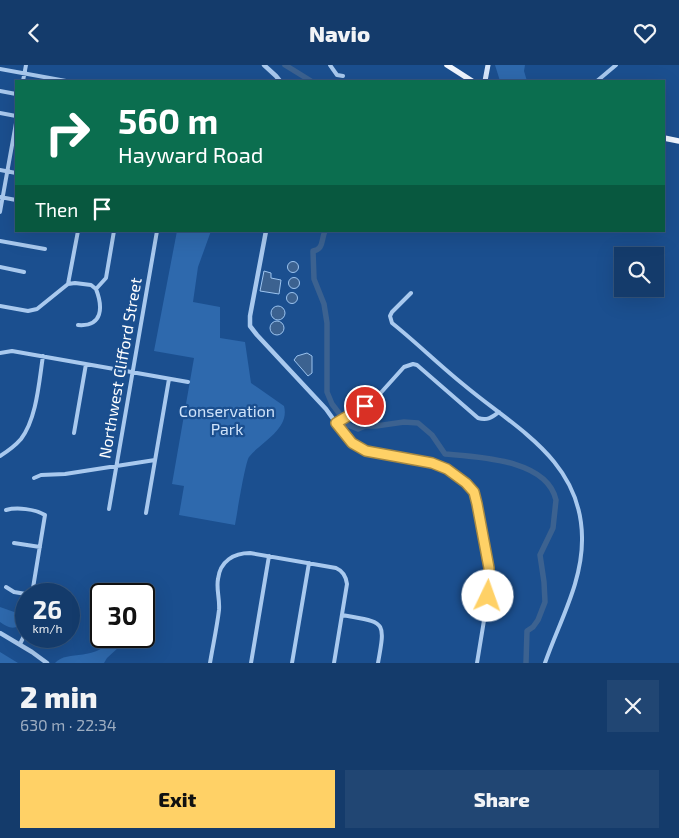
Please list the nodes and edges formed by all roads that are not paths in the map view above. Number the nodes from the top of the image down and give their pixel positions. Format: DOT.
graph roads {
  1 [pos="26,65"];
  2 [pos="264,65"];
  3 [pos="330,65"];
  4 [pos="447,65"];
  5 [pos="488,65"];
  6 [pos="616,65"];
  7 [pos="0,69"];
  8 [pos="25,74"];
  9 [pos="343,76"];
  10 [pos="24,80"];
  11 [pos="58,80"];
  12 [pos="279,80"];
  13 [pos="470,80"];
  14 [pos="485,80"];
  15 [pos="598,80"];
  16 [pos="0,91"];
  17 [pos="15,94"];
  18 [pos="0,113"];
  19 [pos="15,116"];
  20 [pos="15,129"];
  21 [pos="665,138"];
  22 [pos="679,141"];
  23 [pos="0,170"];
  24 [pos="8,171"];
  25 [pos="15,173"];
  26 [pos="1,197"];
  27 [pos="15,200"];
  28 [pos="0,212"];
  29 [pos="78,232"];
  30 [pos="114,232"];
  31 [pos="157,232"];
  32 [pos="266,232"];
  33 [pos="0,241"];
  34 [pos="45,249"];
  35 [pos="0,267"];
  36 [pos="24,272"];
  37 [pos="68,284"];
  38 [pos="96,289"];
  39 [pos="411,293"];
  40 [pos="0,306"];
  41 [pos="78,325"];
  42 [pos="0,353"];
  43 [pos="43,356"];
  44 [pos="86,363"];
  45 [pos="131,372"];
  46 [pos="169,379"];
  47 [pos="188,382"];
  48 [pos="499,411"];
  49 [pos="338,422"];
  50 [pos="74,433"];
  51 [pos="0,456"];
  52 [pos="155,460"];
  53 [pos="116,466"];
  54 [pos="34,478"];
  55 [pos="108,509"];
  56 [pos="6,510"];
  57 [pos="146,513"];
  58 [pos="14,543"];
  59 [pos="40,547"];
  60 [pos="269,556"];
  61 [pos="309,563"];
  62 [pos="34,583"];
  63 [pos="6,587"];
  64 [pos="15,592"];
  65 [pos="342,615"];
  66 [pos="0,633"];
  67 [pos="15,641"];
  68 [pos="26,648"];
  69 [pos="47,663"];
  70 [pos="210,663"];
  71 [pos="251,663"];
  72 [pos="292,663"];
  73 [pos="334,663"];
  74 [pos="378,663"];
  75 [pos="477,663"];
  76 [pos="545,663"];
  1 -- 8 [label="street"];
  2 -- 12 [label="street"];
  3 -- 9 [label="street"];
  4 -- 13 [label="main road"];
  5 -- 14 [label="main road"];
  6 -- 15 [label="street"];
  7 -- 8 [label="street"];
  8 -- 10 [label="street"];
  8 -- 11 [label="street"];
  16 -- 17 [label="street"];
  18 -- 19 [label="street"];
  20 -- 24 [label="street"];
  21 -- 22 [label="main road"];
  23 -- 24 [label="street"];
  24 -- 25 [label="street"];
  24 -- 26 [label="street"];
  26 -- 27 [label="street"];
  26 -- 28 [label="street"];
  29 -- 37 [label="street"];
  30 -- 38 [label="street"];
  31 -- 45 [label="street, Northwest Clifford Street"];
  32 -- 49 [label="street"];
  33 -- 34 [label="street"];
  35 -- 36 [label="street"];
  37 -- 38 [label="street"];
  37 -- 40 [label="street"];
  38 -- 41 [label="street"];
  39 -- 48 [label="street"];
  42 -- 43 [label="street"];
  43 -- 44 [label="street"];
  43 -- 51 [label="street"];
  44 -- 45 [label="street"];
  44 -- 50 [label="street"];
  45 -- 46 [label="street"];
  45 -- 53 [label="street, Northwest Clifford Street"];
  46 -- 47 [label="street"];
  46 -- 52 [label="street"];
  48 -- 49 [label="street"];
  48 -- 76 [label="street"];
  49 -- 75 [label="street"];
  52 -- 53 [label="street"];
  52 -- 57 [label="street"];
  53 -- 54 [label="street"];
  53 -- 55 [label="street, Northwest Clifford Street"];
  56 -- 59 [label="street"];
  58 -- 59 [label="street"];
  59 -- 62 [label="street"];
  60 -- 61 [label="street"];
  60 -- 70 [label="street"];
  60 -- 71 [label="street"];
  61 -- 65 [label="street"];
  61 -- 72 [label="street"];
  63 -- 64 [label="street"];
  65 -- 73 [label="street"];
  65 -- 74 [label="street"];
  66 -- 67 [label="street"];
  68 -- 69 [label="street"];
}
